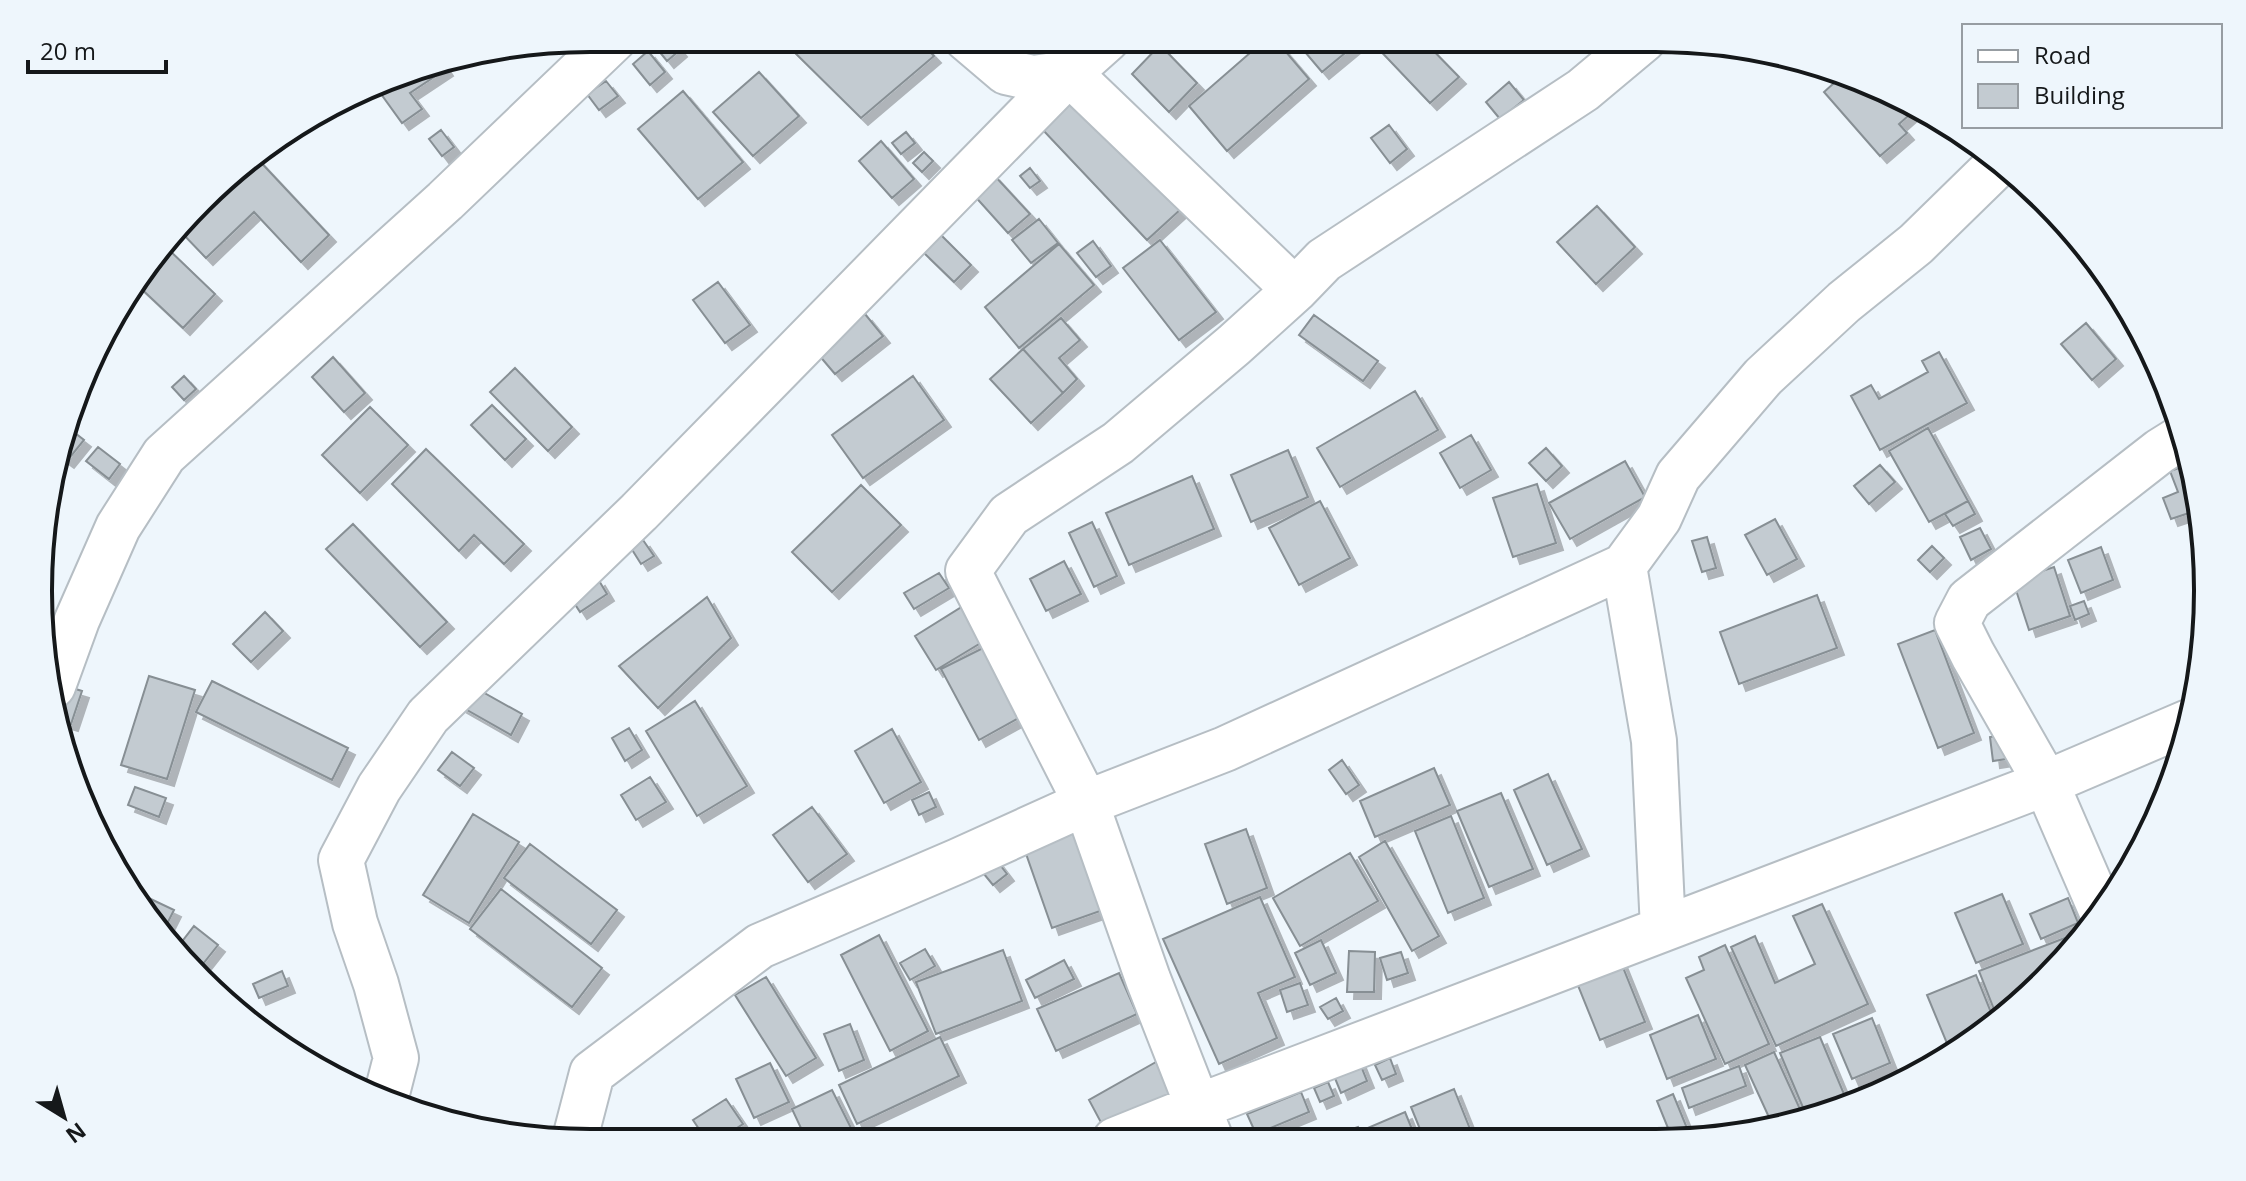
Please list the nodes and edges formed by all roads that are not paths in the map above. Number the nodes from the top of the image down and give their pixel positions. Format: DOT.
graph roads {
  1 [pos="600,52"];
  2 [pos="982,52"];
  3 [pos="1092,52"];
  4 [pos="1628,52"];
  5 [pos="1069,73"];
  6 [pos="1992,170"];
  7 [pos="1295,290"];
  8 [pos="2173,443"];
  9 [pos="1624,566"];
  10 [pos="58,671"];
  11 [pos="2177,727"];
  12 [pos="2046,783"];
  13 [pos="1086,803"];
  14 [pos="2096,899"];
  15 [pos="1663,929"];
  16 [pos="388,1089"];
  17 [pos="1204,1123"];
  18 [pos="577,1129"];
  19 [pos="1173,1129"];
  1 -- 10 [label="street"];
  2 -- 5 [label="street"];
  3 -- 5 [label="street"];
  4 -- 7 [label="street"];
  5 -- 7 [label="street"];
  5 -- 16 [label="street"];
  6 -- 9 [label="street"];
  7 -- 13 [label="street"];
  8 -- 12 [label="street"];
  9 -- 13 [label="street"];
  9 -- 15 [label="street"];
  11 -- 12 [label="street"];
  12 -- 14 [label="street"];
  12 -- 15 [label="street"];
  13 -- 17 [label="street"];
  13 -- 18 [label="street"];
  15 -- 17 [label="street"];
  17 -- 19 [label="street"];
}
